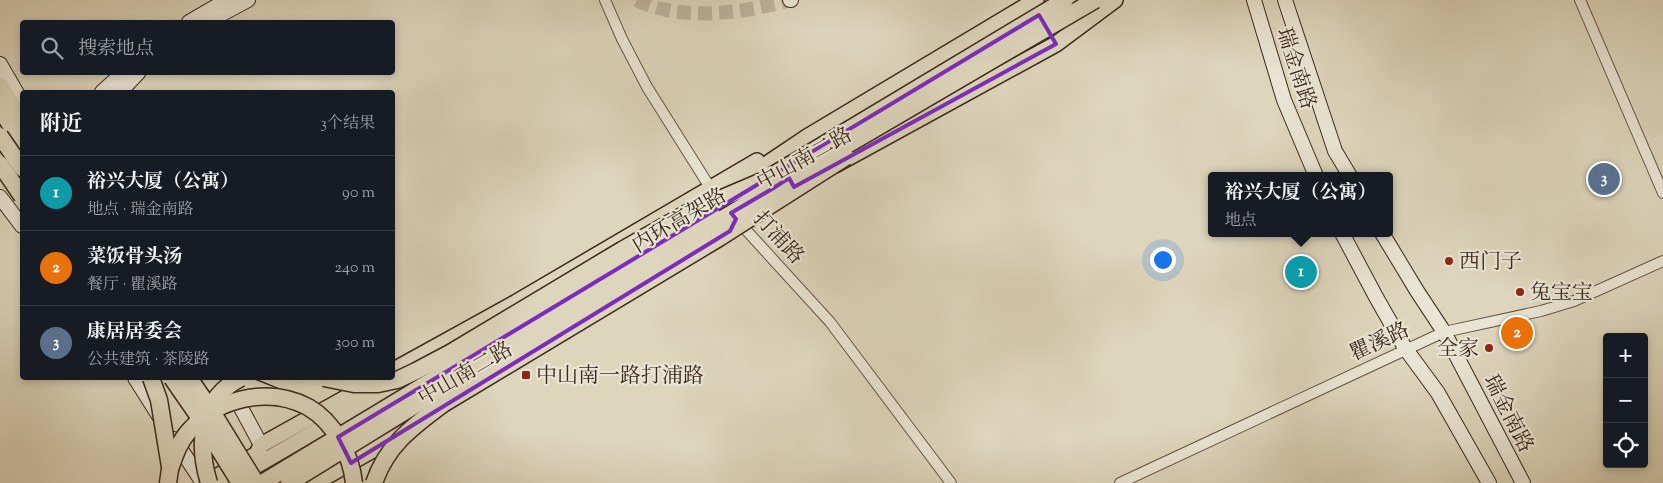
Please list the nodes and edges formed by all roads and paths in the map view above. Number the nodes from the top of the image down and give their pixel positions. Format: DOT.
graph roads {
  1 [pos="227,0"];
  2 [pos="248,0"];
  3 [pos="605,0"];
  4 [pos="1065,0"];
  5 [pos="1095,0"];
  6 [pos="1115,0"];
  7 [pos="1254,0"];
  8 [pos="1285,0"];
  9 [pos="1580,0"];
  10 [pos="1032,1"];
  11 [pos="192,20"];
  12 [pos="211,20"];
  13 [pos="1056,44"];
  14 [pos="0,64"];
  15 [pos="121,75"];
  16 [pos="136,75"];
  17 [pos="0,85"];
  18 [pos="104,90"];
  19 [pos="122,90"];
  20 [pos="928,97"];
  21 [pos="20,99"];
  22 [pos="0,108"];
  23 [pos="20,119"];
  24 [pos="0,136"];
  25 [pos="20,141"];
  26 [pos="20,159"];
  27 [pos="0,164"];
  28 [pos="20,165"];
  29 [pos="0,172"];
  30 [pos="1314,172"];
  31 [pos="1348,172"];
  32 [pos="762,181"];
  33 [pos="20,182"];
  34 [pos="20,193"];
  35 [pos="714,193"];
  36 [pos="1663,193"];
  37 [pos="0,197"];
  38 [pos="736,219"];
  39 [pos="20,223"];
  40 [pos="1344,237"];
  41 [pos="1384,237"];
  42 [pos="1663,261"];
  43 [pos="1444,332"];
  44 [pos="1406,348"];
  45 [pos="395,369"];
  46 [pos="136,380"];
  47 [pos="152,380"];
  48 [pos="173,380"];
  49 [pos="190,380"];
  50 [pos="223,380"];
  51 [pos="234,380"];
  52 [pos="238,380"];
  53 [pos="334,380"];
  54 [pos="378,380"];
  55 [pos="283,399"];
  56 [pos="361,406"];
  57 [pos="302,422"];
  58 [pos="365,437"];
  59 [pos="261,446"];
  60 [pos="269,460"];
  61 [pos="169,476"];
  62 [pos="374,482"];
  63 [pos="204,483"];
  64 [pos="209,483"];
  65 [pos="226,483"];
  66 [pos="240,483"];
  67 [pos="256,483"];
  68 [pos="262,483"];
  69 [pos="283,483"];
  70 [pos="289,483"];
  71 [pos="316,483"];
  72 [pos="354,483"];
  73 [pos="951,483"];
  74 [pos="1120,483"];
  75 [pos="1489,483"];
  76 [pos="1523,483"];
  1 -- 11 [label="main road"];
  2 -- 12 [label="main road"];
  3 -- 35 [label="street, 打浦路"];
  4 -- 32 [label="highway, 内环高架路, bridge"];
  5 -- 20 [label="highway, 内环高架路, bridge"];
  6 -- 13 [label="main road, 中山南二路"];
  7 -- 30 [label="main road, 瑞金南路"];
  8 -- 31 [label="main road, 瑞金南路"];
  9 -- 36 [label="street"];
  10 -- 13 [label="main road"];
  10 -- 35 [label="main road, 中山南二路"];
  13 -- 38 [label="main road, 中山南二路"];
  14 -- 21 [label="main road"];
  15 -- 18 [label="main road"];
  16 -- 19 [label="main road"];
  17 -- 23 [label="highway"];
  20 -- 62 [label="highway, bridge"];
  20 -- 70 [label="highway, 内环高架路, bridge"];
  22 -- 25 [label="highway"];
  24 -- 28 [label="highway, bridge"];
  26 -- 29 [label="main road"];
  27 -- 34 [label="highway, bridge"];
  32 -- 53 [label="highway, bridge"];
  32 -- 68 [label="highway, 内环高架路, bridge"];
  33 -- 37 [label="main road"];
  35 -- 38 [label="street, 打浦路"];
  35 -- 45 [label="main road, 中山南二路"];
  35 -- 56 [label="main road, 中山南二路"];
  37 -- 39 [label="main road"];
  38 -- 58 [label="main road"];
  38 -- 71 [label="main road, 中山南二路"];
  38 -- 73 [label="street, 打浦路"];
  40 -- 44 [label="main road"];
  41 -- 43 [label="main road, 瑞金南路"];
  42 -- 43 [label="street, 瞿溪路"];
  43 -- 44 [label="street, 瞿溪路"];
  43 -- 76 [label="main road, 瑞金南路"];
  44 -- 74 [label="street, 瞿溪路"];
  44 -- 75 [label="main road"];
  46 -- 63 [label="main road"];
  47 -- 61 [label="highway, bridge"];
  48 -- 66 [label="highway, bridge"];
  49 -- 67 [label="highway, bridge"];
  50 -- 59 [label="main road"];
  51 -- 55 [label="highway, bridge"];
  52 -- 64 [label="highway, bridge"];
  54 -- 57 [label="main road"];
  55 -- 61 [label="highway, bridge"];
  55 -- 72 [label="highway, bridge"];
  56 -- 57 [label="main road"];
  56 -- 60 [label="main road, 中山南二路"];
  57 -- 59 [label="main road"];
  58 -- 69 [label="main road"];
  58 -- 71 [label="main road"];
  59 -- 60 [label="main road"];
  59 -- 63 [label="main road"];
  60 -- 65 [label="main road, 中山南二路"];
  60 -- 69 [label="main road"];
}
